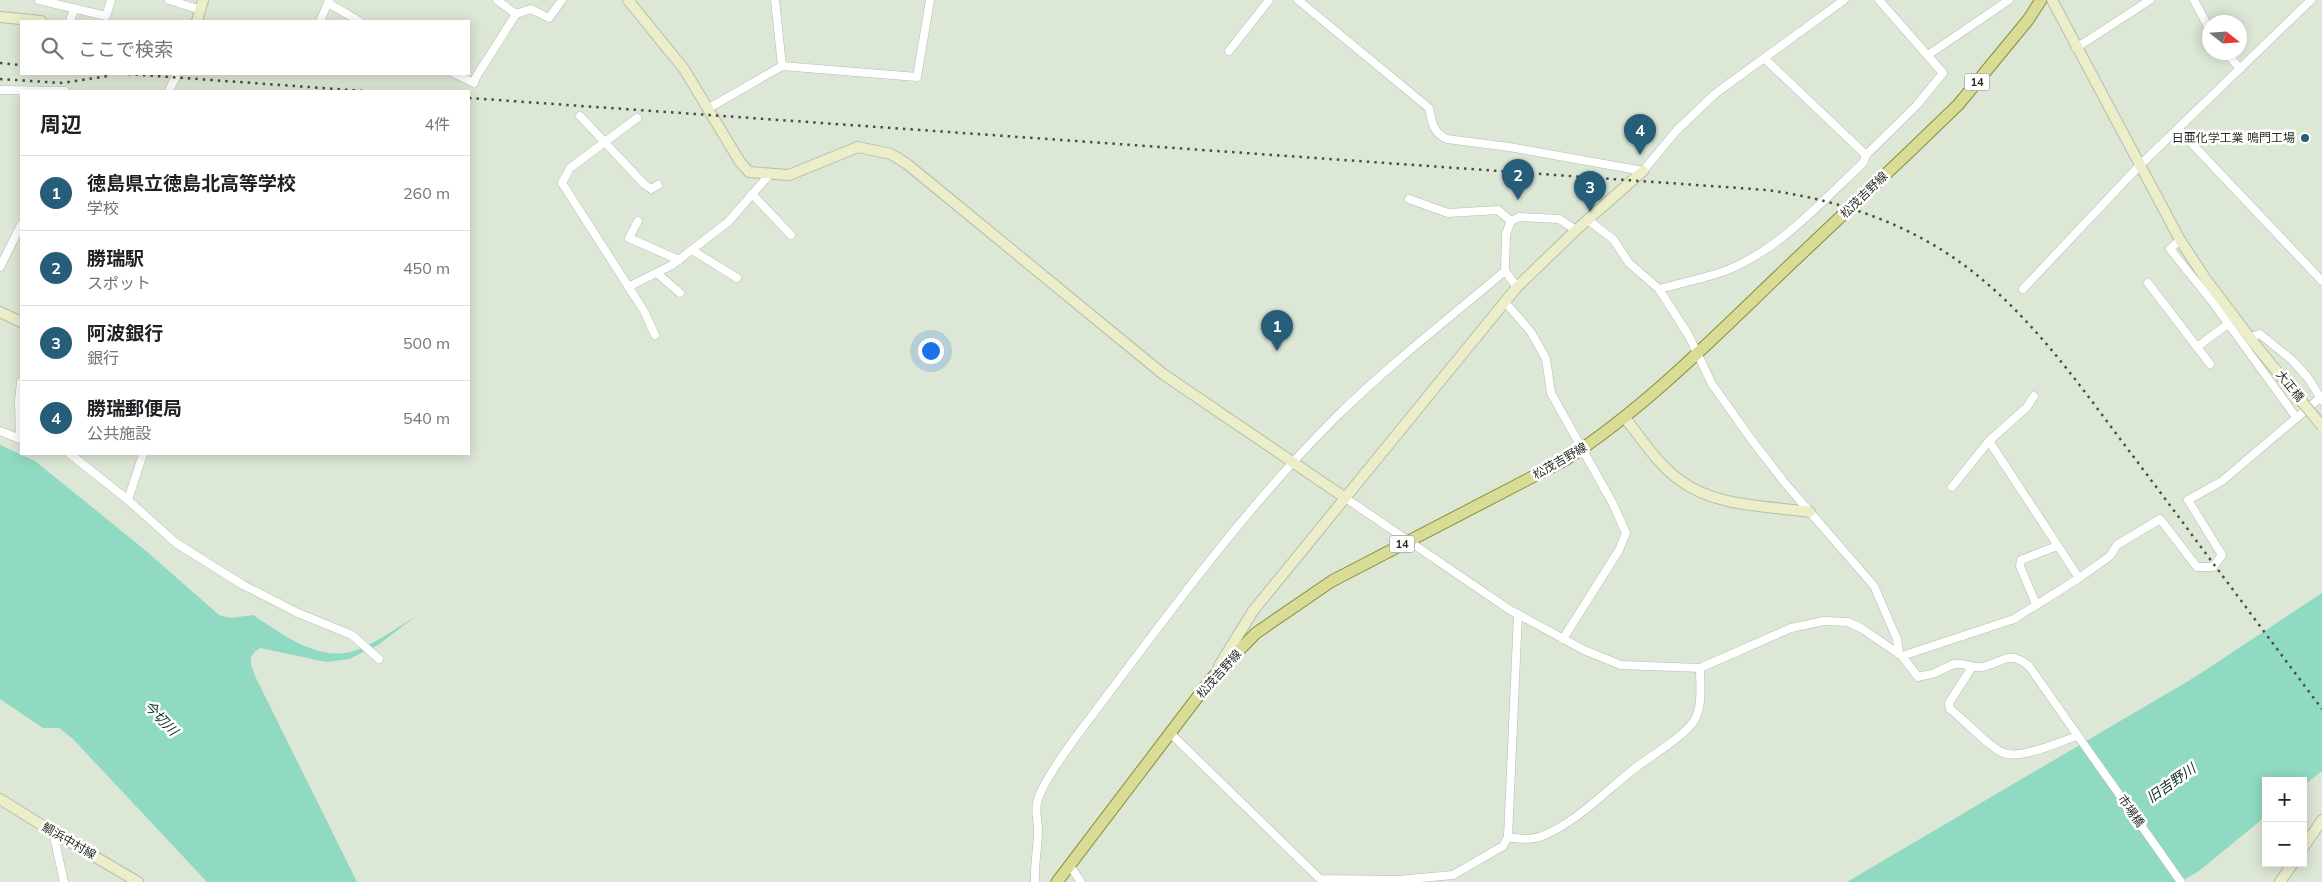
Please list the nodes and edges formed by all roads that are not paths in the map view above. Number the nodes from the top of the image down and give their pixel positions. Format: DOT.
graph roads {
  1 [pos="39,0"];
  2 [pos="111,0"];
  3 [pos="169,0"];
  4 [pos="497,0"];
  5 [pos="562,0"];
  6 [pos="628,0"];
  7 [pos="775,0"];
  8 [pos="930,0"];
  9 [pos="1269,0"];
  10 [pos="1298,0"];
  11 [pos="1844,0"];
  12 [pos="1879,0"];
  13 [pos="2009,0"];
  14 [pos="2041,0"];
  15 [pos="2052,0"];
  16 [pos="2150,0"];
  17 [pos="2194,0"];
  18 [pos="2311,0"];
  19 [pos="329,1"];
  20 [pos="202,5"];
  21 [pos="74,9"];
  22 [pos="516,14"];
  23 [pos="2202,15"];
  24 [pos="0,17"];
  25 [pos="30,20"];
  26 [pos="70,20"];
  27 [pos="197,20"];
  28 [pos="320,20"];
  29 [pos="358,20"];
  30 [pos="2076,48"];
  31 [pos="1229,51"];
  32 [pos="1928,56"];
  33 [pos="1764,58"];
  34 [pos="2233,60"];
  35 [pos="782,66"];
  36 [pos="2240,69"];
  37 [pos="177,75"];
  38 [pos="457,75"];
  39 [pos="0,90"];
  40 [pos="20,90"];
  41 [pos="169,90"];
  42 [pos="709,108"];
  43 [pos="580,116"];
  44 [pos="638,118"];
  45 [pos="2178,129"];
  46 [pos="604,142"];
  47 [pos="1866,155"];
  48 [pos="2139,166"];
  49 [pos="1643,171"];
  50 [pos="768,174"];
  51 [pos="658,185"];
  52 [pos="752,194"];
  53 [pos="1409,199"];
  54 [pos="638,220"];
  55 [pos="1588,220"];
  56 [pos="1511,221"];
  57 [pos="20,228"];
  58 [pos="1576,230"];
  59 [pos="791,234"];
  60 [pos="2180,240"];
  61 [pos="692,250"];
  62 [pos="679,260"];
  63 [pos="0,267"];
  64 [pos="1505,271"];
  65 [pos="657,272"];
  66 [pos="737,278"];
  67 [pos="2322,281"];
  68 [pos="2148,283"];
  69 [pos="1517,287"];
  70 [pos="628,288"];
  71 [pos="1659,289"];
  72 [pos="2023,289"];
  73 [pos="680,293"];
  74 [pos="1505,302"];
  75 [pos="0,312"];
  76 [pos="20,322"];
  77 [pos="2228,324"];
  78 [pos="655,335"];
  79 [pos="2250,338"];
  80 [pos="2197,348"];
  81 [pos="1698,352"];
  82 [pos="2210,364"];
  83 [pos="20,392"];
  84 [pos="2034,396"];
  85 [pos="2321,399"];
  86 [pos="2296,417"];
  87 [pos="1625,418"];
  88 [pos="2322,426"];
  89 [pos="0,431"];
  90 [pos="20,439"];
  91 [pos="20,439"];
  92 [pos="1989,441"];
  93 [pos="1583,448"];
  94 [pos="71,455"];
  95 [pos="142,455"];
  96 [pos="1293,462"];
  97 [pos="1952,487"];
  98 [pos="1344,497"];
  99 [pos="128,500"];
  100 [pos="1810,512"];
  101 [pos="1408,541"];
  102 [pos="2057,546"];
  103 [pos="2079,578"];
  104 [pos="2036,604"];
  105 [pos="1518,614"];
  106 [pos="1563,639"];
  107 [pos="1901,655"];
  108 [pos="379,659"];
  109 [pos="1972,667"];
  110 [pos="1700,668"];
  111 [pos="1212,678"];
  112 [pos="1170,733"];
  113 [pos="2079,738"];
  114 [pos="0,799"];
  115 [pos="2322,820"];
  116 [pos="53,832"];
  117 [pos="1508,837"];
  118 [pos="2307,842"];
  119 [pos="1070,866"];
  120 [pos="2290,867"];
  121 [pos="1319,880"];
  122 [pos="64,882"];
  123 [pos="138,882"];
  124 [pos="1036,882"];
  125 [pos="1057,882"];
  126 [pos="1081,882"];
  127 [pos="2181,882"];
  128 [pos="2280,882"];
  1 -- 21 [label="street"];
  2 -- 21 [label="street"];
  3 -- 20 [label="street"];
  4 -- 22 [label="street"];
  5 -- 22 [label="street"];
  6 -- 42 [label="street"];
  7 -- 35 [label="street"];
  8 -- 35 [label="street"];
  9 -- 31 [label="street"];
  10 -- 49 [label="street"];
  11 -- 33 [label="street"];
  12 -- 32 [label="street"];
  13 -- 32 [label="street"];
  14 -- 81 [label="main road, 松茂吉野線 / 14, bridge"];
  15 -- 30 [label="street, 大正橋"];
  16 -- 30 [label="street"];
  17 -- 23 [label="street"];
  18 -- 36 [label="street"];
  19 -- 28 [label="street"];
  19 -- 29 [label="street"];
  20 -- 27 [label="street"];
  21 -- 26 [label="street"];
  22 -- 38 [label="street"];
  24 -- 25 [label="street"];
  30 -- 48 [label="street, 大正橋"];
  32 -- 47 [label="street"];
  33 -- 47 [label="street"];
  33 -- 49 [label="street"];
  34 -- 36 [label="street"];
  35 -- 42 [label="street"];
  36 -- 45 [label="street"];
  37 -- 41 [label="street"];
  39 -- 40 [label="street"];
  42 -- 50 [label="street"];
  43 -- 46 [label="street"];
  44 -- 46 [label="street"];
  45 -- 48 [label="street"];
  45 -- 67 [label="street"];
  46 -- 51 [label="street"];
  46 -- 70 [label="street"];
  47 -- 71 [label="street"];
  48 -- 60 [label="street, 大正橋"];
  48 -- 72 [label="street"];
  49 -- 55 [label="street"];
  50 -- 52 [label="street"];
  50 -- 96 [label="street"];
  52 -- 59 [label="street"];
  52 -- 61 [label="street"];
  53 -- 56 [label="street"];
  54 -- 62 [label="street"];
  55 -- 58 [label="street"];
  55 -- 71 [label="street"];
  56 -- 58 [label="street"];
  56 -- 64 [label="street"];
  57 -- 63 [label="street"];
  58 -- 69 [label="street"];
  60 -- 77 [label="street"];
  60 -- 79 [label="street, 大正橋"];
  61 -- 62 [label="street"];
  61 -- 66 [label="street"];
  62 -- 65 [label="street"];
  64 -- 69 [label="street"];
  64 -- 96 [label="street"];
  65 -- 70 [label="street"];
  65 -- 73 [label="street"];
  68 -- 80 [label="street"];
  69 -- 74 [label="street"];
  70 -- 78 [label="street"];
  71 -- 81 [label="street"];
  74 -- 93 [label="street"];
  74 -- 98 [label="street"];
  75 -- 76 [label="street"];
  77 -- 80 [label="street"];
  77 -- 86 [label="street"];
  79 -- 85 [label="street"];
  79 -- 88 [label="street, 大正橋, bridge"];
  80 -- 82 [label="street"];
  81 -- 87 [label="main road, 松茂吉野線 / 14"];
  81 -- 100 [label="street"];
  83 -- 90 [label="street"];
  84 -- 92 [label="street"];
  85 -- 86 [label="street"];
  86 -- 103 [label="street"];
  87 -- 93 [label="main road, 松茂吉野線 / 14"];
  87 -- 100 [label="street"];
  89 -- 91 [label="street"];
  92 -- 97 [label="street"];
  92 -- 102 [label="street"];
  93 -- 101 [label="main road, 松茂吉野線 / 14"];
  93 -- 106 [label="street"];
  94 -- 99 [label="street"];
  95 -- 99 [label="street"];
  96 -- 98 [label="street"];
  96 -- 124 [label="street"];
  98 -- 101 [label="street"];
  98 -- 111 [label="street"];
  99 -- 108 [label="street"];
  100 -- 107 [label="street"];
  101 -- 105 [label="street"];
  101 -- 111 [label="main road, 松茂吉野線 / 14"];
  102 -- 103 [label="street"];
  102 -- 104 [label="street"];
  103 -- 104 [label="street"];
  104 -- 107 [label="street"];
  105 -- 106 [label="street"];
  105 -- 117 [label="street"];
  106 -- 110 [label="street"];
  107 -- 109 [label="street"];
  107 -- 110 [label="street"];
  109 -- 113 [label="street, 市場橋"];
  109 -- 113 [label="street"];
  110 -- 117 [label="street"];
  111 -- 112 [label="main road, 松茂吉野線 / 14"];
  112 -- 119 [label="main road, 松茂吉野線 / 14"];
  112 -- 121 [label="street"];
  113 -- 127 [label="street, 市場橋"];
  114 -- 116 [label="street, 鯛浜中村線"];
  115 -- 118 [label="street"];
  116 -- 122 [label="street"];
  116 -- 123 [label="street, 鯛浜中村線"];
  117 -- 121 [label="street"];
  119 -- 125 [label="main road, 松茂吉野線 / 14"];
  119 -- 126 [label="street"];
  120 -- 128 [label="street"];
}
